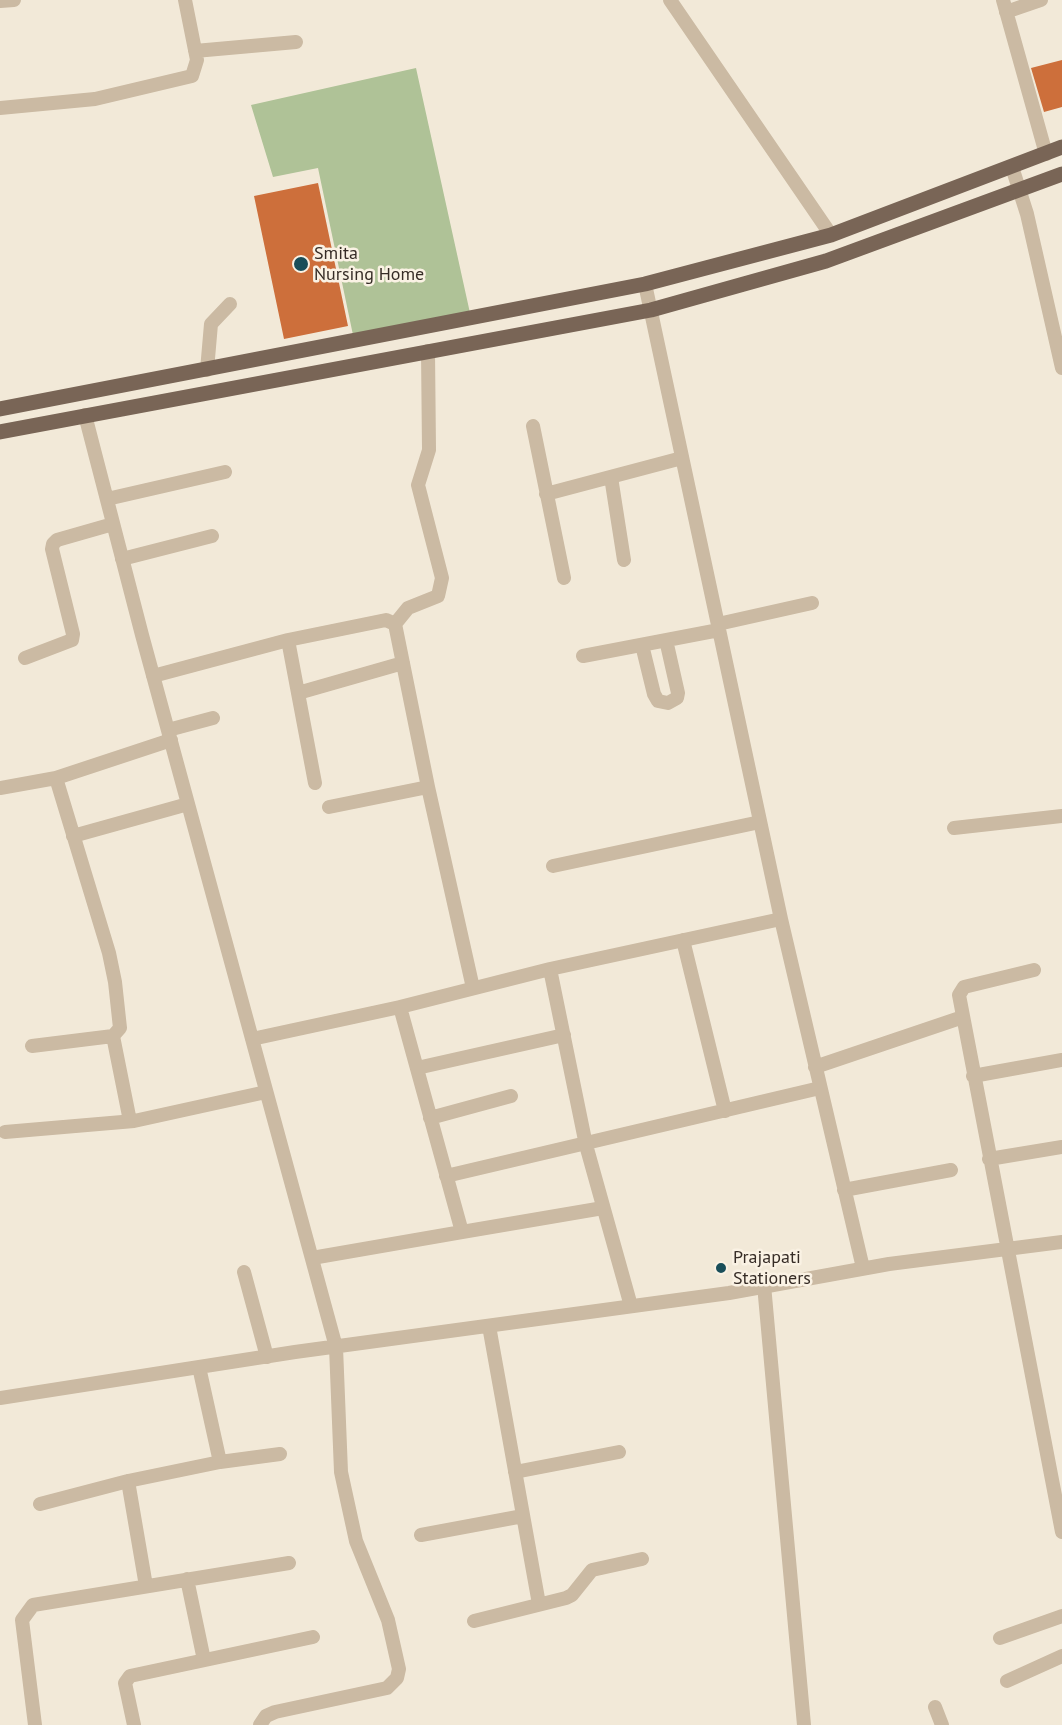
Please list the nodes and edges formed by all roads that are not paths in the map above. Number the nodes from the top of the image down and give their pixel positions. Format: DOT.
graph roads {
  1 [pos="14,0"];
  2 [pos="185,0"];
  3 [pos="670,0"];
  4 [pos="1041,0"];
  5 [pos="0,1"];
  6 [pos="1005,6"];
  7 [pos="296,42"];
  8 [pos="195,51"];
  9 [pos="0,108"];
  10 [pos="1062,147"];
  11 [pos="1046,154"];
  12 [pos="1012,167"];
  13 [pos="1062,174"];
  14 [pos="1020,191"];
  15 [pos="831,235"];
  16 [pos="645,284"];
  17 [pos="230,304"];
  18 [pos="651,310"];
  19 [pos="385,335"];
  20 [pos="428,351"];
  21 [pos="389,359"];
  22 [pos="1062,368"];
  23 [pos="207,370"];
  24 [pos="0,410"];
  25 [pos="85,416"];
  26 [pos="533,426"];
  27 [pos="0,432"];
  28 [pos="682,458"];
  29 [pos="225,472"];
  30 [pos="611,477"];
  31 [pos="546,494"];
  32 [pos="107,499"];
  33 [pos="113,524"];
  34 [pos="212,536"];
  35 [pos="122,559"];
  36 [pos="624,560"];
  37 [pos="564,578"];
  38 [pos="812,603"];
  39 [pos="395,624"];
  40 [pos="718,627"];
  41 [pos="288,640"];
  42 [pos="666,640"];
  43 [pos="642,645"];
  44 [pos="583,656"];
  45 [pos="25,658"];
  46 [pos="403,663"];
  47 [pos="153,676"];
  48 [pos="298,693"];
  49 [pos="213,718"];
  50 [pos="169,735"];
  51 [pos="56,778"];
  52 [pos="315,783"];
  53 [pos="428,787"];
  54 [pos="0,788"];
  55 [pos="188,804"];
  56 [pos="329,807"];
  57 [pos="1062,816"];
  58 [pos="760,822"];
  59 [pos="954,828"];
  60 [pos="73,836"];
  61 [pos="554,866"];
  62 [pos="781,919"];
  63 [pos="683,940"];
  64 [pos="550,969"];
  65 [pos="1034,970"];
  66 [pos="473,988"];
  67 [pos="400,1007"];
  68 [pos="963,1017"];
  69 [pos="564,1035"];
  70 [pos="113,1036"];
  71 [pos="252,1039"];
  72 [pos="32,1046"];
  73 [pos="1062,1059"];
  74 [pos="815,1067"];
  75 [pos="417,1068"];
  76 [pos="973,1076"];
  77 [pos="820,1088"];
  78 [pos="266,1092"];
  79 [pos="511,1096"];
  80 [pos="724,1111"];
  81 [pos="430,1118"];
  82 [pos="130,1121"];
  83 [pos="4,1132"];
  84 [pos="586,1145"];
  85 [pos="1062,1147"];
  86 [pos="989,1159"];
  87 [pos="951,1170"];
  88 [pos="447,1176"];
  89 [pos="844,1190"];
  90 [pos="603,1208"];
  91 [pos="462,1232"];
  92 [pos="1062,1242"];
  93 [pos="1007,1249"];
  94 [pos="312,1258"];
  95 [pos="863,1269"];
  96 [pos="244,1272"];
  97 [pos="764,1285"];
  98 [pos="631,1306"];
  99 [pos="489,1326"];
  100 [pos="336,1347"];
  101 [pos="267,1357"];
  102 [pos="199,1367"];
  103 [pos="0,1398"];
  104 [pos="619,1452"];
  105 [pos="280,1454"];
  106 [pos="220,1462"];
  107 [pos="515,1472"];
  108 [pos="128,1481"];
  109 [pos="1058,1498"];
  110 [pos="40,1504"];
  111 [pos="523,1516"];
  112 [pos="1062,1532"];
  113 [pos="421,1535"];
  114 [pos="642,1559"];
  115 [pos="290,1563"];
  116 [pos="187,1580"];
  117 [pos="146,1586"];
  118 [pos="539,1605"];
  119 [pos="1062,1616"];
  120 [pos="474,1621"];
  121 [pos="313,1637"];
  122 [pos="999,1638"];
  123 [pos="1062,1656"];
  124 [pos="204,1660"];
  125 [pos="1007,1681"];
  126 [pos="935,1707"];
  127 [pos="35,1725"];
  128 [pos="134,1725"];
  129 [pos="260,1725"];
  130 [pos="804,1725"];
  131 [pos="942,1725"];
  1 -- 5 [label="street"];
  2 -- 8 [label="street"];
  3 -- 15 [label="street"];
  4 -- 6 [label="street"];
  6 -- 11 [label="street"];
  7 -- 8 [label="street"];
  8 -- 9 [label="street"];
  10 -- 11 [label="main road"];
  11 -- 12 [label="main road"];
  12 -- 14 [label="street"];
  12 -- 15 [label="main road"];
  13 -- 14 [label="main road"];
  14 -- 18 [label="main road"];
  14 -- 22 [label="street"];
  15 -- 16 [label="main road"];
  16 -- 18 [label="street"];
  16 -- 19 [label="main road"];
  17 -- 23 [label="street"];
  18 -- 20 [label="main road"];
  18 -- 28 [label="street"];
  19 -- 21 [label="main road"];
  19 -- 23 [label="main road"];
  20 -- 21 [label="main road"];
  20 -- 39 [label="street"];
  21 -- 25 [label="main road"];
  23 -- 24 [label="main road"];
  25 -- 27 [label="main road"];
  25 -- 32 [label="street"];
  26 -- 31 [label="street"];
  28 -- 30 [label="street"];
  28 -- 40 [label="street"];
  29 -- 32 [label="street"];
  30 -- 31 [label="street"];
  30 -- 36 [label="street"];
  31 -- 37 [label="street"];
  32 -- 33 [label="street"];
  33 -- 35 [label="street"];
  33 -- 45 [label="street"];
  34 -- 35 [label="street"];
  35 -- 47 [label="street"];
  38 -- 40 [label="street"];
  39 -- 41 [label="street"];
  39 -- 46 [label="street"];
  40 -- 42 [label="street"];
  40 -- 58 [label="street"];
  41 -- 47 [label="street"];
  41 -- 48 [label="street"];
  42 -- 43 [label="street"];
  42 -- 43 [label="street"];
  43 -- 44 [label="street"];
  46 -- 48 [label="street"];
  46 -- 53 [label="street"];
  47 -- 50 [label="street"];
  48 -- 52 [label="street"];
  49 -- 50 [label="street"];
  50 -- 51 [label="street"];
  50 -- 55 [label="street"];
  51 -- 54 [label="street"];
  51 -- 60 [label="street"];
  53 -- 56 [label="street"];
  53 -- 66 [label="street"];
  55 -- 60 [label="street"];
  55 -- 71 [label="street"];
  57 -- 59 [label="street"];
  58 -- 61 [label="street"];
  58 -- 62 [label="street"];
  60 -- 70 [label="street"];
  62 -- 63 [label="street"];
  62 -- 74 [label="street"];
  63 -- 64 [label="street"];
  63 -- 80 [label="street"];
  64 -- 66 [label="street"];
  64 -- 69 [label="street"];
  65 -- 68 [label="street"];
  66 -- 67 [label="street"];
  67 -- 71 [label="street"];
  67 -- 75 [label="street"];
  68 -- 74 [label="street"];
  68 -- 76 [label="street"];
  69 -- 75 [label="street"];
  69 -- 84 [label="street"];
  70 -- 72 [label="street"];
  70 -- 82 [label="street"];
  71 -- 78 [label="street"];
  73 -- 76 [label="street"];
  74 -- 77 [label="street"];
  75 -- 81 [label="street"];
  76 -- 86 [label="street"];
  77 -- 80 [label="street"];
  77 -- 89 [label="street"];
  78 -- 82 [label="street"];
  78 -- 94 [label="street"];
  79 -- 81 [label="street"];
  80 -- 84 [label="street"];
  81 -- 88 [label="street"];
  82 -- 83 [label="street"];
  84 -- 88 [label="street"];
  84 -- 90 [label="street"];
  85 -- 86 [label="street"];
  86 -- 93 [label="street"];
  87 -- 89 [label="street"];
  88 -- 91 [label="street"];
  89 -- 95 [label="street"];
  90 -- 91 [label="street"];
  90 -- 98 [label="street"];
  91 -- 94 [label="street"];
  92 -- 93 [label="street"];
  93 -- 95 [label="street"];
  93 -- 109 [label="street"];
  94 -- 100 [label="street"];
  95 -- 97 [label="street"];
  96 -- 101 [label="street"];
  97 -- 98 [label="street"];
  97 -- 130 [label="street"];
  98 -- 99 [label="street"];
  99 -- 100 [label="street"];
  99 -- 107 [label="street"];
  100 -- 101 [label="street"];
  100 -- 129 [label="street"];
  101 -- 102 [label="street"];
  102 -- 103 [label="street"];
  102 -- 106 [label="street"];
  104 -- 107 [label="street"];
  105 -- 106 [label="street"];
  106 -- 108 [label="street"];
  107 -- 111 [label="street"];
  108 -- 110 [label="street"];
  108 -- 117 [label="street"];
  109 -- 112 [label="street"];
  111 -- 113 [label="street"];
  111 -- 118 [label="street"];
  114 -- 118 [label="street"];
  115 -- 116 [label="street"];
  116 -- 117 [label="street"];
  116 -- 124 [label="street"];
  117 -- 127 [label="street"];
  118 -- 120 [label="street"];
  119 -- 122 [label="street"];
  121 -- 124 [label="street"];
  123 -- 125 [label="street"];
  124 -- 128 [label="street"];
  126 -- 131 [label="street"];
}
